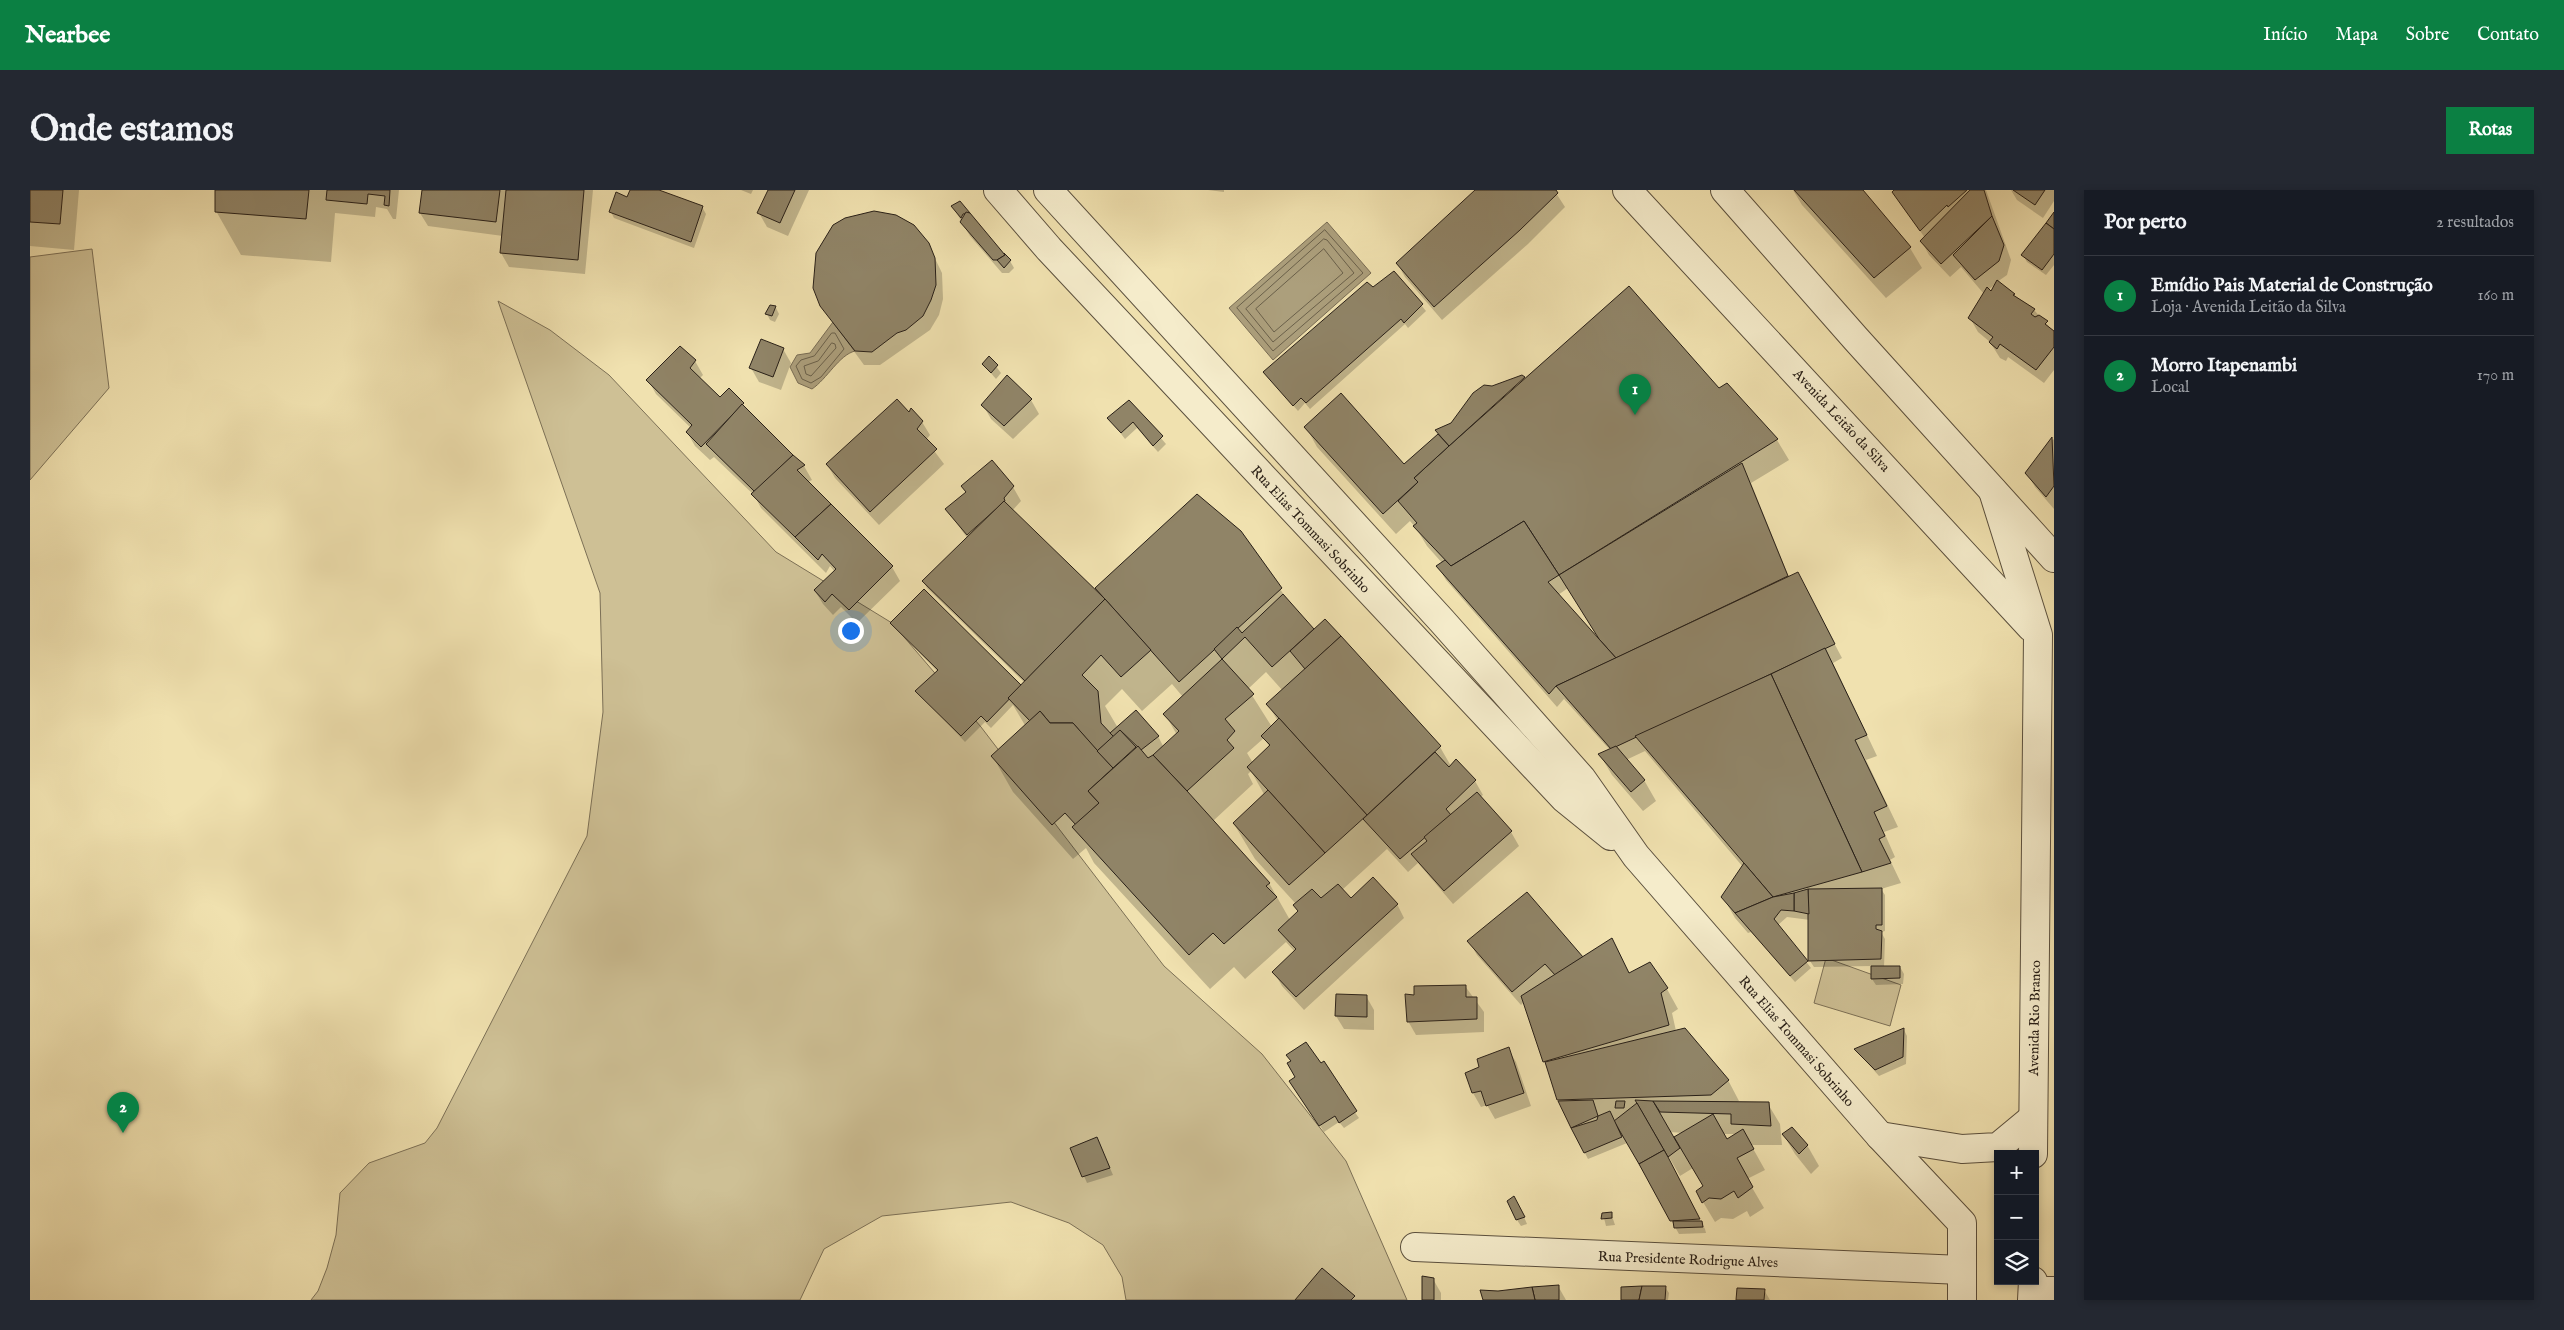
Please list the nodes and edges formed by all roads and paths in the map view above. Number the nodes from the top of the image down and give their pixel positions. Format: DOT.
graph roads {
  1 [pos="998,190"];
  2 [pos="1048,190"];
  3 [pos="1627,190"];
  4 [pos="1725,190"];
  5 [pos="1992,490"];
  6 [pos="2054,558"];
  7 [pos="2046,644"];
  8 [pos="2054,704"];
  9 [pos="2038,733"];
  10 [pos="1636,856"];
  11 [pos="2033,1118"];
  12 [pos="1880,1136"];
  13 [pos="2033,1150"];
  14 [pos="1415,1248"];
  15 [pos="1962,1270"];
  16 [pos="1962,1300"];
  1 -- 10 [label="street, Rua Elias Tommasi Sobrinho"];
  2 -- 10 [label="street, Rua Elias Tommasi Sobrinho"];
  3 -- 7 [label="street, Avenida Leitão da Silva"];
  4 -- 5 [label="street"];
  5 -- 6 [label="street"];
  5 -- 7 [label="street, Avenida Rio Branco"];
  7 -- 9 [label="street, Avenida Rio Branco"];
  8 -- 9 [label="street, Avenida Rio Branco"];
  9 -- 11 [label="street, Avenida Rio Branco"];
  10 -- 12 [label="street, Rua Elias Tommasi Sobrinho"];
  11 -- 12 [label="street"];
  11 -- 13 [label="street, Avenida Rio Branco"];
  12 -- 15 [label="street, Rua Elias Tommasi Sobrinho"];
  14 -- 15 [label="street, Rua Presidente Rodrigue Alves"];
  15 -- 16 [label="street"];
}
